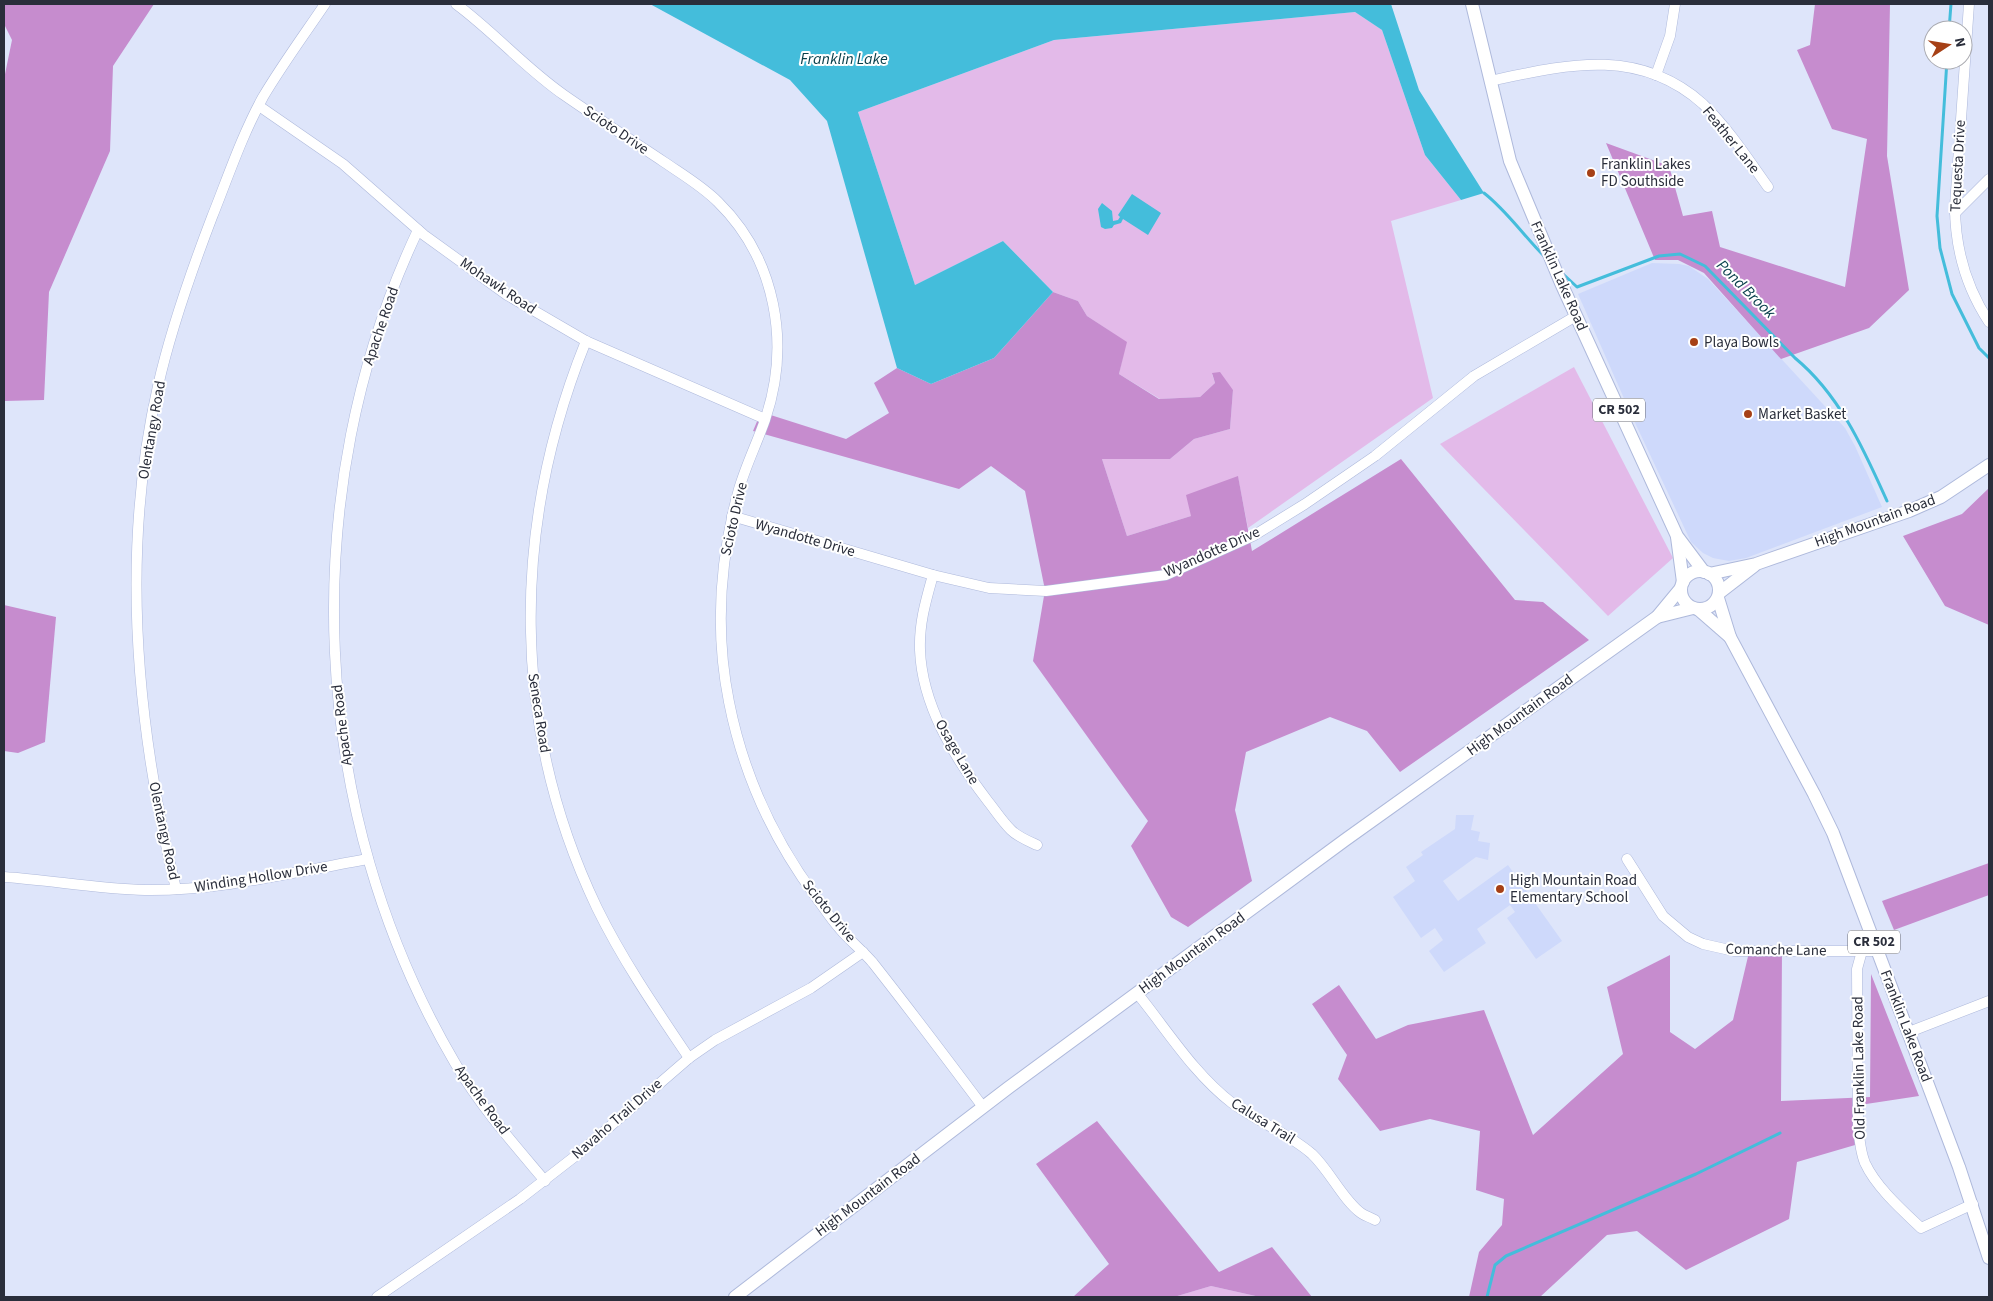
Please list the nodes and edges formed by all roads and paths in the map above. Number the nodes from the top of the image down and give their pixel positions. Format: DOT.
graph roads {
  1 [pos="325,4"];
  2 [pos="456,4"];
  3 [pos="1472,4"];
  4 [pos="1674,4"];
  5 [pos="1969,4"];
  6 [pos="1656,75"];
  7 [pos="1490,81"];
  8 [pos="259,106"];
  9 [pos="1989,179"];
  10 [pos="1768,187"];
  11 [pos="1955,213"];
  12 [pos="418,230"];
  13 [pos="1576,316"];
  14 [pos="1989,322"];
  15 [pos="586,341"];
  16 [pos="765,419"];
  17 [pos="1989,466"];
  18 [pos="732,516"];
  19 [pos="1677,536"];
  20 [pos="1756,564"];
  21 [pos="1707,573"];
  22 [pos="933,575"];
  23 [pos="1682,585"];
  24 [pos="1718,595"];
  25 [pos="1696,609"];
  26 [pos="1657,617"];
  27 [pos="1730,638"];
  28 [pos="1037,845"];
  29 [pos="1627,859"];
  30 [pos="368,860"];
  31 [pos="4,877"];
  32 [pos="176,889"];
  33 [pos="1862,951"];
  34 [pos="1877,951"];
  35 [pos="863,952"];
  36 [pos="1137,993"];
  37 [pos="1989,1001"];
  38 [pos="1909,1032"];
  39 [pos="689,1058"];
  40 [pos="983,1107"];
  41 [pos="545,1181"];
  42 [pos="1973,1204"];
  43 [pos="1375,1220"];
  44 [pos="1989,1258"];
  45 [pos="741,1295"];
  46 [pos="377,1297"];
  1 -- 8 [label="street, Olentangy Road"];
  2 -- 16 [label="street, Scioto Drive"];
  3 -- 7 [label="main road, Franklin Lake Road / CR 502"];
  4 -- 6 [label="street"];
  5 -- 11 [label="street, Tequesta Drive"];
  6 -- 7 [label="street, Feather Lane"];
  6 -- 10 [label="street, Feather Lane"];
  7 -- 13 [label="main road, Franklin Lake Road / CR 502"];
  8 -- 12 [label="street, Mohawk Road"];
  8 -- 32 [label="street, Olentangy Road"];
  9 -- 11 [label="street"];
  11 -- 14 [label="street, Tequesta Drive"];
  12 -- 15 [label="street, Mohawk Road"];
  12 -- 30 [label="street, Apache Road"];
  13 -- 19 [label="main road, Franklin Lake Road / CR 502"];
  13 -- 22 [label="street, Wyandotte Drive"];
  15 -- 16 [label="street, Mohawk Road"];
  15 -- 39 [label="street, Seneca Road"];
  16 -- 18 [label="street, Scioto Drive"];
  17 -- 20 [label="main road, High Mountain Road"];
  18 -- 22 [label="street, Wyandotte Drive"];
  18 -- 35 [label="street, Scioto Drive"];
  19 -- 21 [label="main road, Franklin Lake Road / CR 502"];
  19 -- 23 [label="main road, Franklin Lake Road / CR 502"];
  20 -- 21 [label="main road, High Mountain Road"];
  20 -- 24 [label="main road, High Mountain Road"];
  21 -- 23 [label="main road"];
  21 -- 24 [label="main road, CR 502"];
  22 -- 28 [label="street, Osage Lane"];
  23 -- 25 [label="main road, CR 502"];
  23 -- 26 [label="main road, High Mountain Road"];
  24 -- 25 [label="main road"];
  24 -- 27 [label="main road, Franklin Lake Road / CR 502"];
  25 -- 26 [label="main road, High Mountain Road"];
  25 -- 27 [label="main road, Franklin Lake Road / CR 502"];
  26 -- 36 [label="main road, High Mountain Road"];
  27 -- 34 [label="main road, Franklin Lake Road / CR 502"];
  29 -- 33 [label="street, Comanche Lane"];
  30 -- 32 [label="street, Winding Hollow Drive"];
  30 -- 41 [label="street, Apache Road"];
  31 -- 32 [label="street, Winding Hollow Drive"];
  33 -- 34 [label="street, Comanche Lane"];
  33 -- 42 [label="street, Old Franklin Lake Road"];
  34 -- 38 [label="main road, Franklin Lake Road / CR 502"];
  35 -- 39 [label="street, Navaho Trail Drive"];
  35 -- 40 [label="street, Scioto Drive"];
  36 -- 40 [label="main road, High Mountain Road"];
  36 -- 43 [label="street, Calusa Trail"];
  37 -- 38 [label="street"];
  38 -- 42 [label="main road, Franklin Lake Road / CR 502"];
  39 -- 41 [label="street, Navaho Trail Drive"];
  40 -- 45 [label="main road, High Mountain Road"];
  41 -- 46 [label="street, Navaho Trail Drive"];
  42 -- 44 [label="main road, Franklin Lake Road / CR 502"];
}
